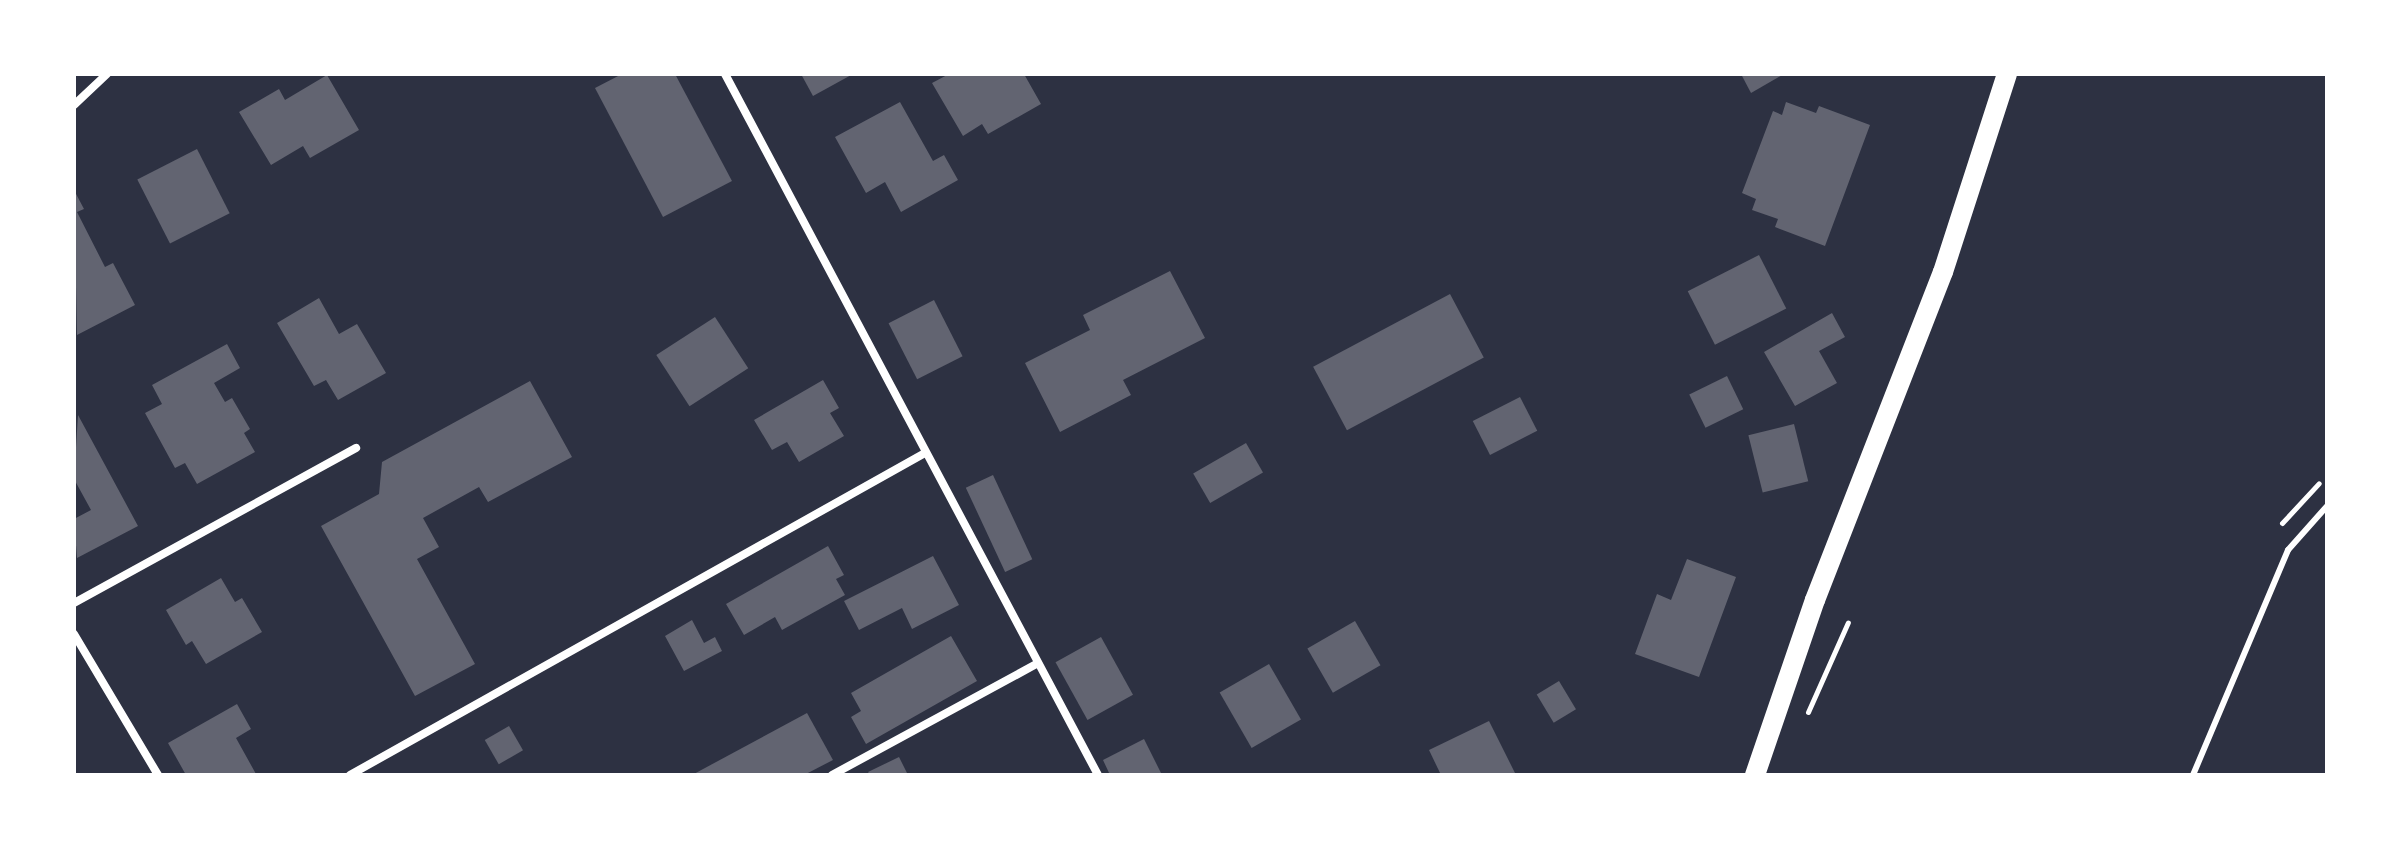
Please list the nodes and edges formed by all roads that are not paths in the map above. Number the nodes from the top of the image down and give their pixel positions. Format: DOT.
graph roads {
  1 [pos="107,74"];
  2 [pos="725,74"];
  3 [pos="2007,74"];
  4 [pos="74,105"];
  5 [pos="356,448"];
  6 [pos="925,453"];
  7 [pos="2327,506"];
  8 [pos="74,603"];
  9 [pos="74,634"];
  10 [pos="1038,663"];
  11 [pos="158,775"];
  12 [pos="350,775"];
  13 [pos="832,775"];
  14 [pos="1098,775"];
  15 [pos="1755,775"];
  16 [pos="2193,775"];
  1 -- 4 [label="street"];
  2 -- 6 [label="street"];
  3 -- 15 [label="main road"];
  5 -- 8 [label="street"];
  6 -- 10 [label="street"];
  6 -- 12 [label="street"];
  7 -- 16 [label="lane"];
  9 -- 11 [label="street"];
  10 -- 13 [label="street"];
  10 -- 14 [label="street"];
}
